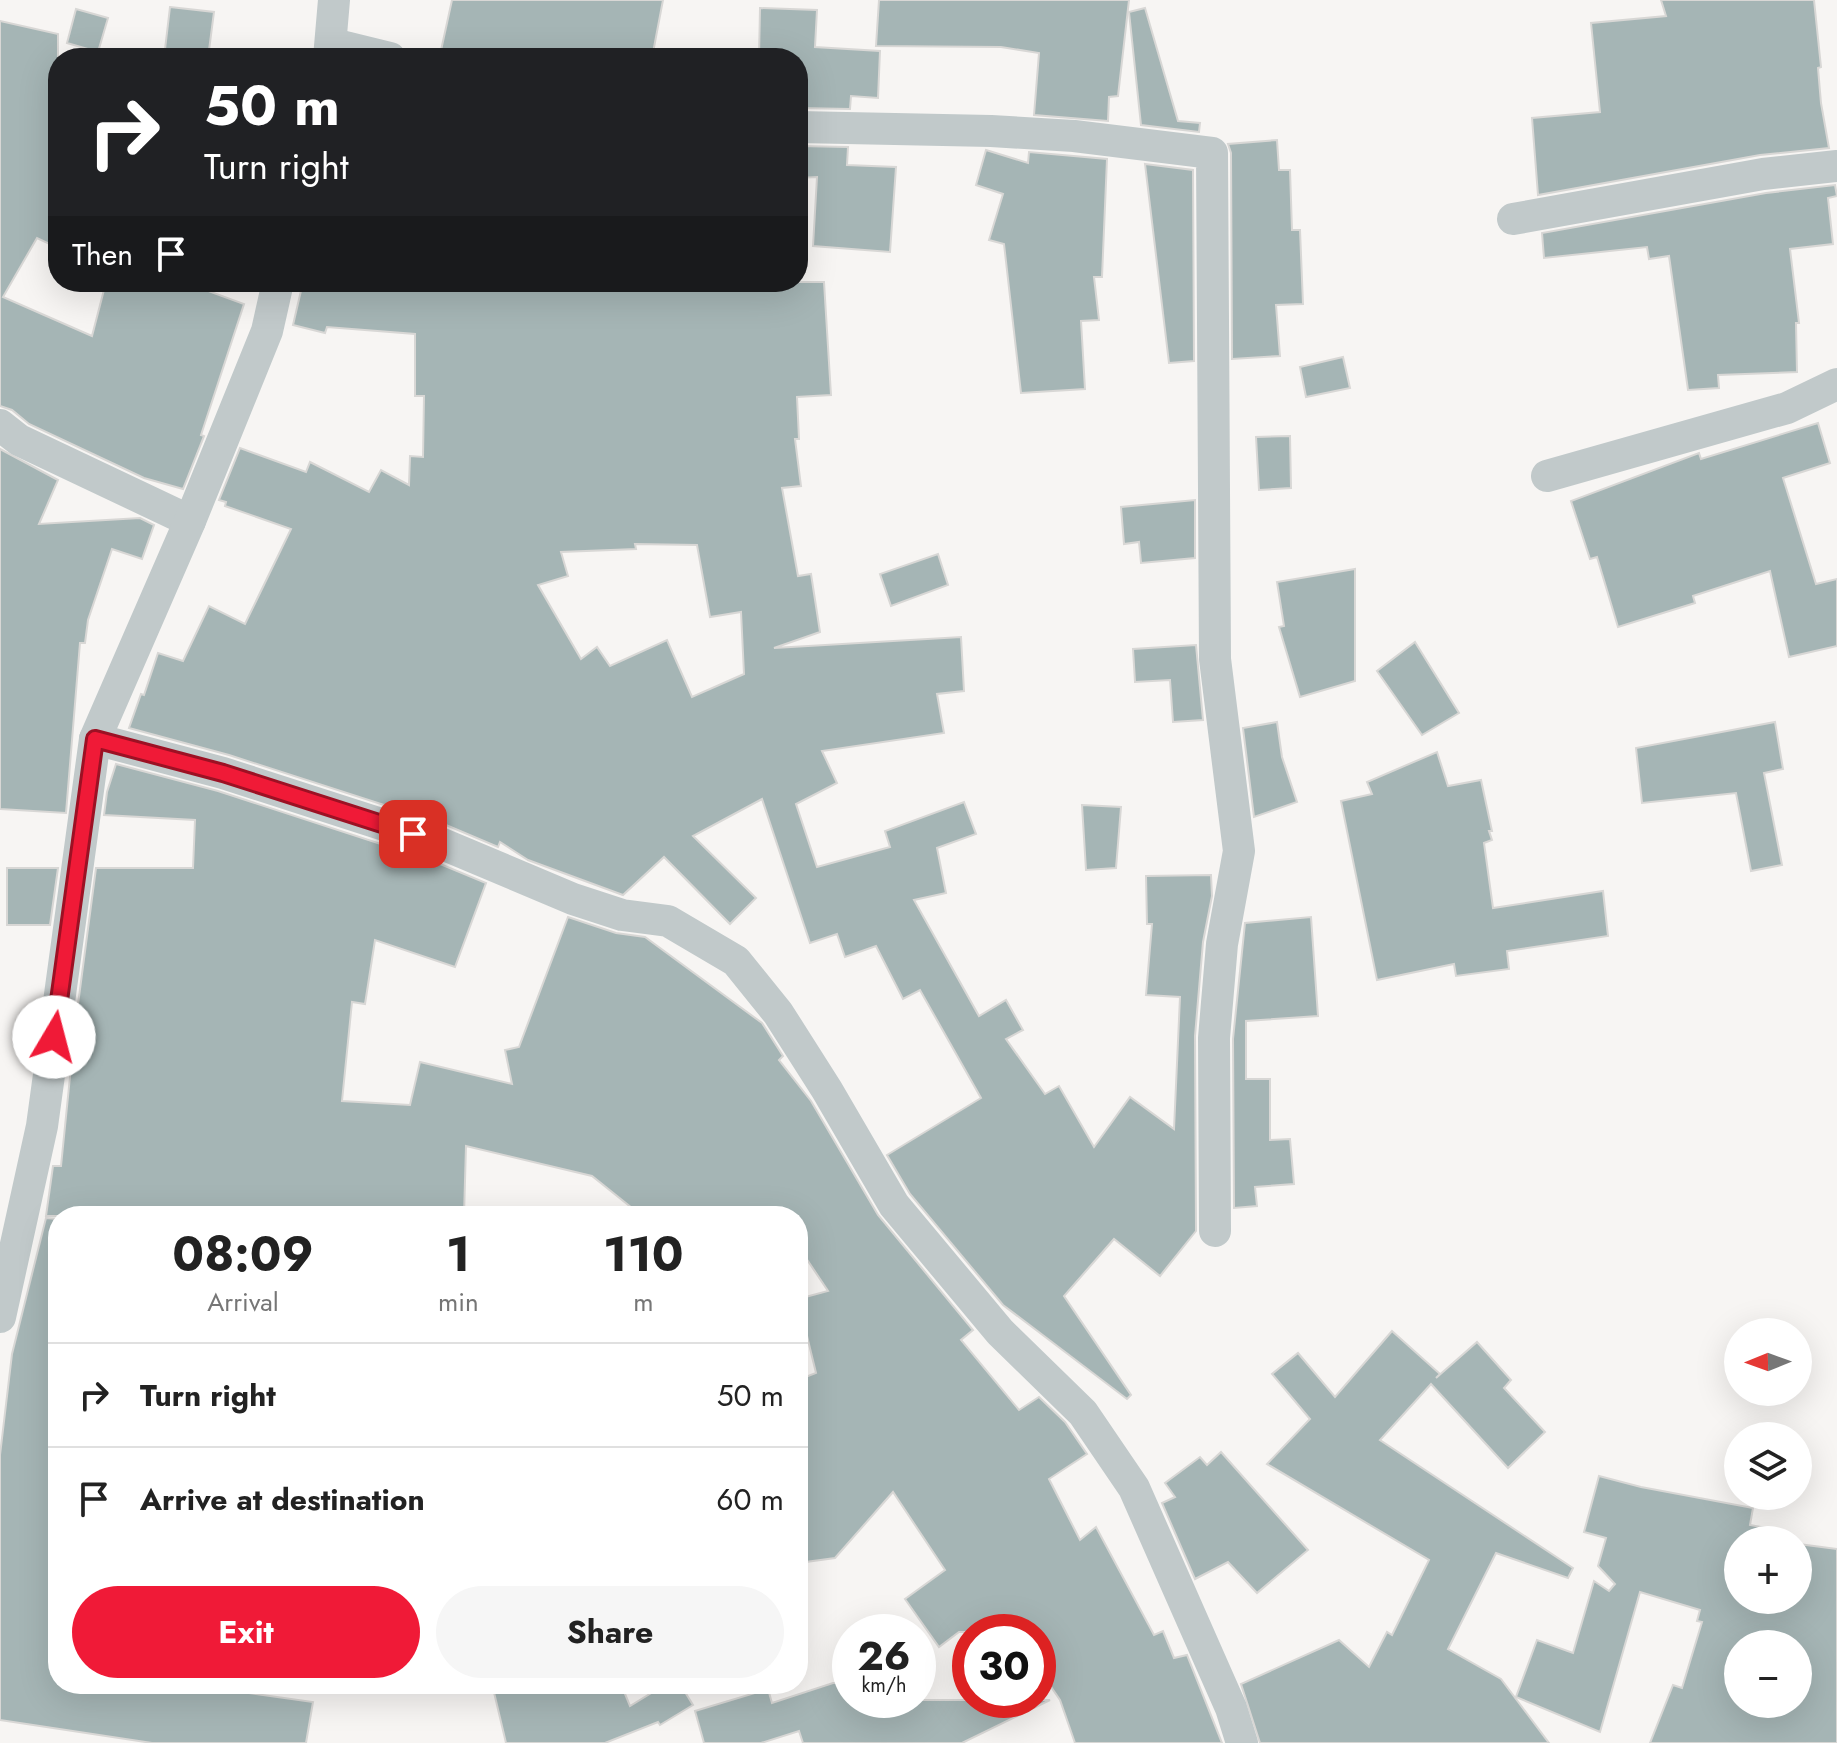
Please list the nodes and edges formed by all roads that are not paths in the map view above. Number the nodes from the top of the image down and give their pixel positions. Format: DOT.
graph roads {
  1 [pos="334,0"];
  2 [pos="331,48"];
  3 [pos="808,127"];
  4 [pos="1837,166"];
  5 [pos="1513,219"];
  6 [pos="276,292"];
  7 [pos="1837,384"];
  8 [pos="0,425"];
  9 [pos="1547,476"];
  10 [pos="190,521"];
  11 [pos="95,739"];
  12 [pos="1215,1231"];
  13 [pos="0,1317"];
  14 [pos="1242,1743"];
  1 -- 2 [label="street"];
  3 -- 12 [label="street"];
  4 -- 5 [label="street"];
  6 -- 10 [label="street"];
  7 -- 9 [label="street"];
  8 -- 10 [label="street"];
  10 -- 11 [label="street"];
  11 -- 13 [label="street"];
  11 -- 14 [label="street"];
}
